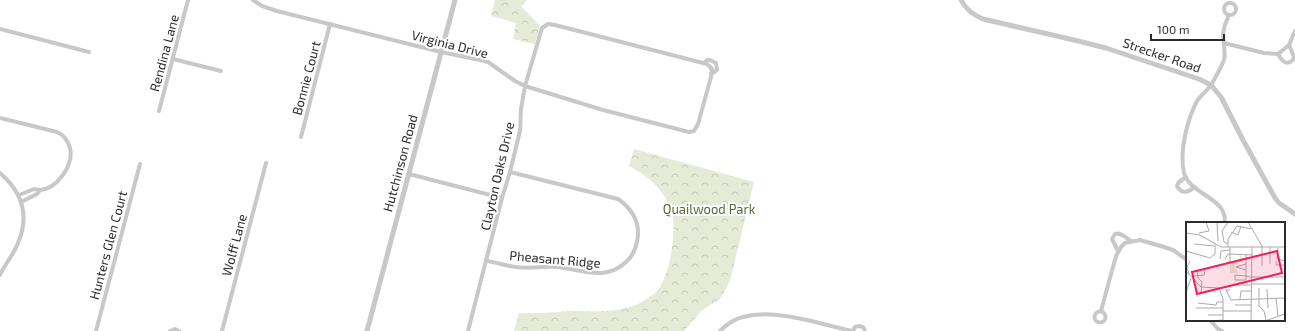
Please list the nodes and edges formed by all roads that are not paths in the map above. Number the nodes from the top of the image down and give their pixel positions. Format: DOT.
graph roads {
  1 [pos="188,0"];
  2 [pos="253,0"];
  3 [pos="455,0"];
  4 [pos="962,0"];
  5 [pos="1229,16"];
  6 [pos="330,24"];
  7 [pos="544,27"];
  8 [pos="0,29"];
  9 [pos="1295,31"];
  10 [pos="1224,43"];
  11 [pos="1289,45"];
  12 [pos="89,52"];
  13 [pos="441,52"];
  14 [pos="1278,54"];
  15 [pos="173,59"];
  16 [pos="704,63"];
  17 [pos="221,71"];
  18 [pos="711,74"];
  19 [pos="1211,85"];
  20 [pos="525,86"];
  21 [pos="159,111"];
  22 [pos="0,118"];
  23 [pos="300,137"];
  24 [pos="266,163"];
  25 [pos="140,164"];
  26 [pos="510,172"];
  27 [pos="0,173"];
  28 [pos="409,174"];
  29 [pos="1186,177"];
  30 [pos="1195,187"];
  31 [pos="40,190"];
  32 [pos="19,195"];
  33 [pos="502,198"];
  34 [pos="21,202"];
  35 [pos="1295,214"];
  36 [pos="1225,222"];
  37 [pos="1131,241"];
  38 [pos="1118,251"];
  39 [pos="1186,259"];
  40 [pos="486,261"];
  41 [pos="0,275"];
  42 [pos="1101,312"];
  43 [pos="1211,321"];
  44 [pos="96,331"];
  45 [pos="170,331"];
  46 [pos="179,331"];
  47 [pos="222,331"];
  48 [pos="368,331"];
  49 [pos="468,331"];
  50 [pos="720,331"];
  51 [pos="852,331"];
  52 [pos="865,331"];
  53 [pos="1222,331"];
  1 -- 15 [label="street, Rendina Lane"];
  2 -- 6 [label="street, Virginia Drive"];
  3 -- 13 [label="street, Hutchinson Road"];
  4 -- 19 [label="street, Strecker Road"];
  5 -- 10 [label="street"];
  6 -- 13 [label="street, Virginia Drive"];
  6 -- 23 [label="street, Bonnie Court"];
  7 -- 16 [label="street, Virginia Drive"];
  7 -- 20 [label="street, Clayton Oaks Drive"];
  8 -- 12 [label="street"];
  9 -- 11 [label="street"];
  10 -- 14 [label="street"];
  10 -- 19 [label="street"];
  11 -- 14 [label="street"];
  11 -- 14 [label="street"];
  13 -- 20 [label="street, Virginia Drive"];
  13 -- 28 [label="street, Hutchinson Road"];
  15 -- 17 [label="street"];
  15 -- 21 [label="street, Rendina Lane"];
  16 -- 18 [label="street"];
  16 -- 18 [label="street, Virginia Drive"];
  18 -- 20 [label="street, Virginia Drive"];
  19 -- 29 [label="street"];
  19 -- 35 [label="street, Strecker Road"];
  20 -- 26 [label="street, Clayton Oaks Drive"];
  22 -- 31 [label="street"];
  24 -- 47 [label="street, Wolff Lane"];
  25 -- 44 [label="street, Hunters Glen Court"];
  26 -- 33 [label="street, Clayton Oaks Drive"];
  26 -- 40 [label="street, Pheasant Ridge"];
  27 -- 32 [label="street"];
  28 -- 33 [label="street"];
  28 -- 48 [label="street, Hutchinson Road"];
  29 -- 30 [label="street"];
  29 -- 30 [label="street"];
  30 -- 36 [label="street"];
  31 -- 32 [label="street"];
  31 -- 34 [label="street"];
  32 -- 34 [label="street"];
  33 -- 40 [label="street, Clayton Oaks Drive"];
  34 -- 41 [label="street"];
  37 -- 38 [label="street"];
  37 -- 38 [label="street"];
  37 -- 39 [label="street"];
  38 -- 42 [label="street"];
  40 -- 49 [label="street, Clayton Oaks Drive"];
  43 -- 53 [label="street"];
  45 -- 46 [label="street"];
  50 -- 51 [label="street"];
  51 -- 52 [label="street"];
}
